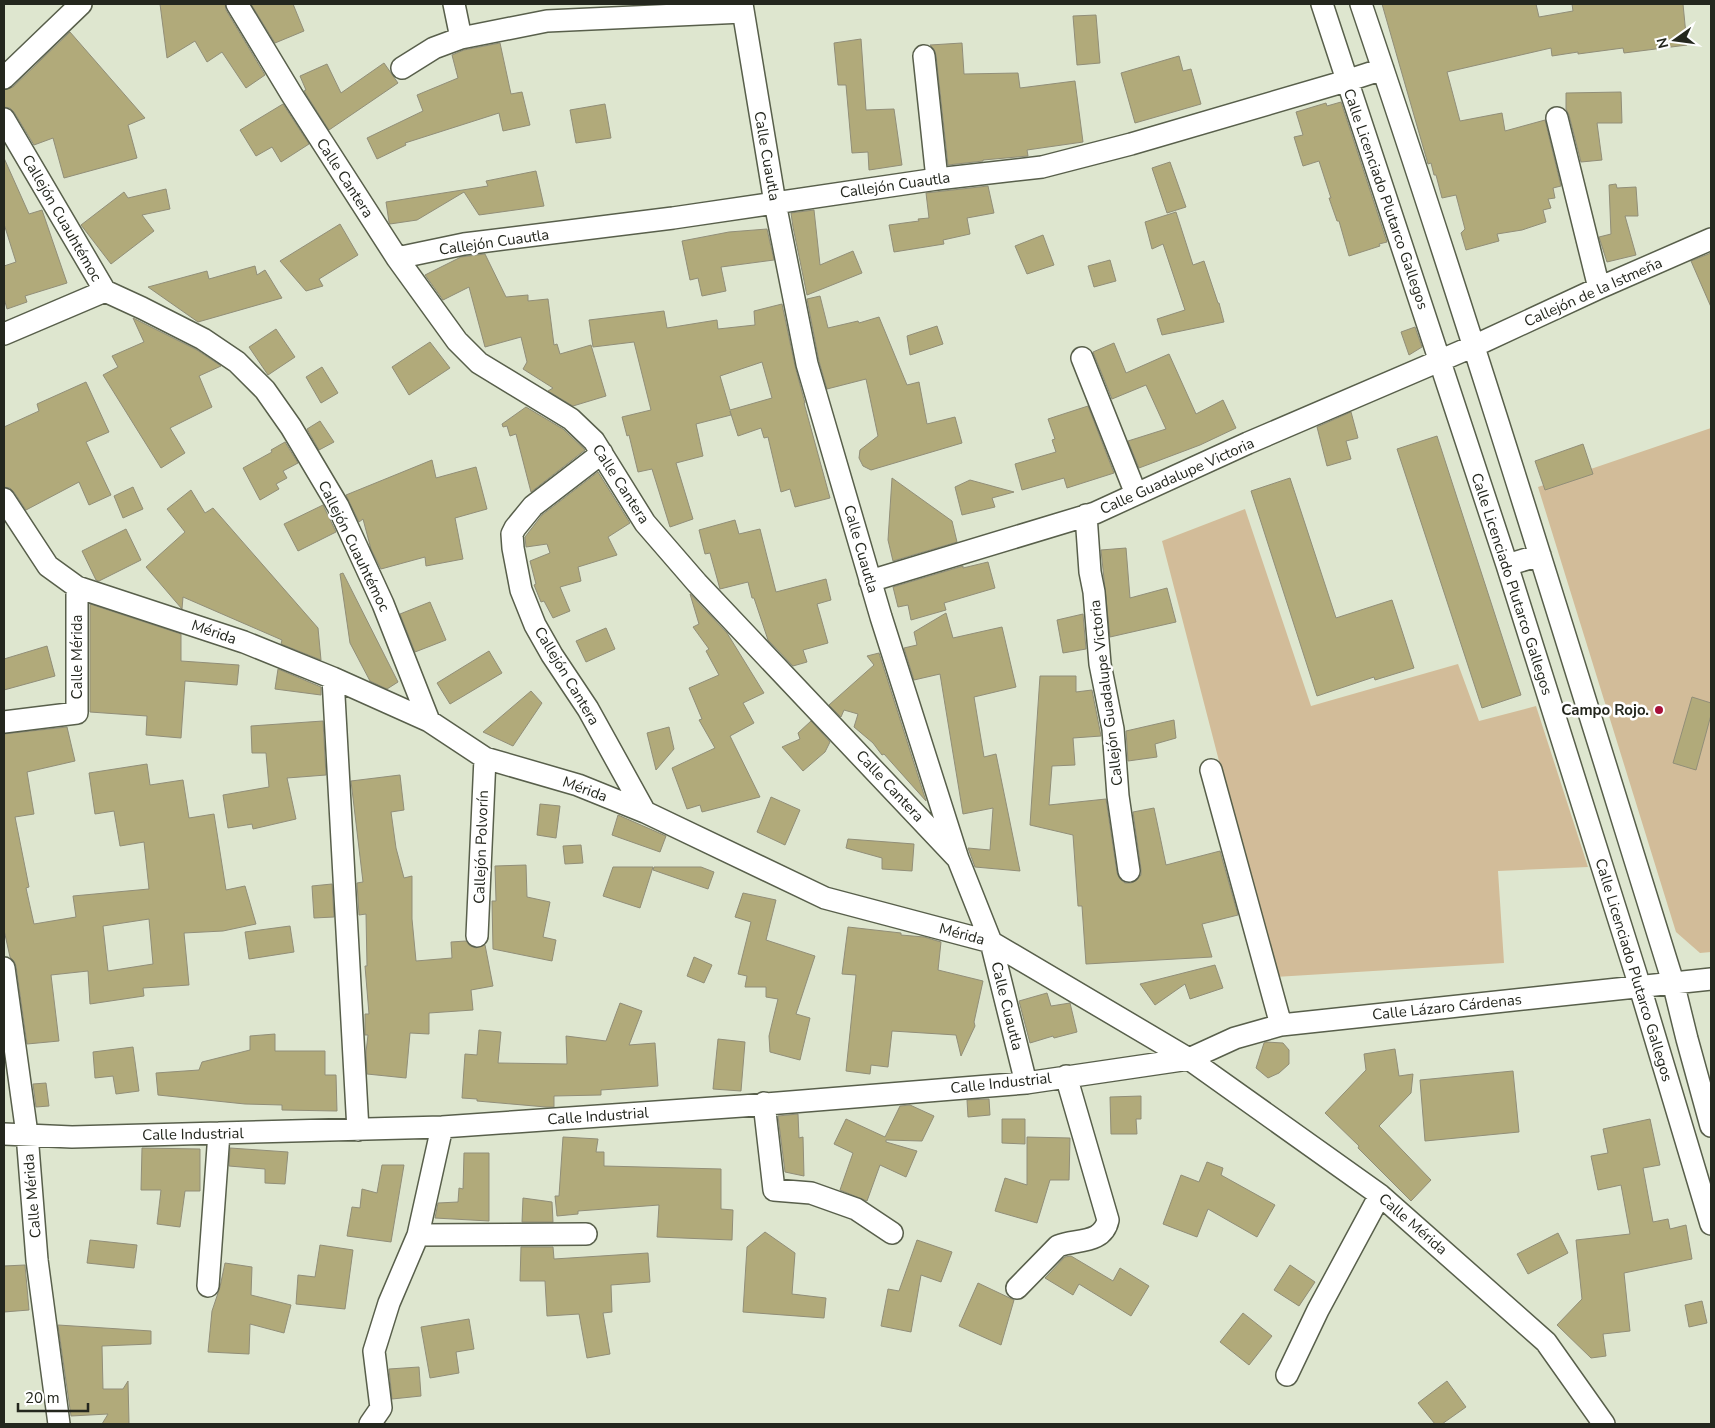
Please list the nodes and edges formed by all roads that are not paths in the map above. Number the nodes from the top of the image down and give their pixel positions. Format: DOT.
graph roads {
  1 [pos="237,4"];
  2 [pos="454,4"];
  3 [pos="1322,4"];
  4 [pos="1361,4"];
  5 [pos="74,6"];
  6 [pos="742,8"];
  7 [pos="461,38"];
  8 [pos="924,56"];
  9 [pos="402,68"];
  10 [pos="1383,69"];
  11 [pos="4,78"];
  12 [pos="1346,82"];
  13 [pos="1557,118"];
  14 [pos="4,119"];
  15 [pos="937,179"];
  16 [pos="775,203"];
  17 [pos="1711,239"];
  18 [pos="397,258"];
  19 [pos="1599,288"];
  20 [pos="104,291"];
  21 [pos="4,334"];
  22 [pos="1474,346"];
  23 [pos="1082,358"];
  24 [pos="1440,360"];
  25 [pos="602,453"];
  26 [pos="1136,494"];
  27 [pos="4,499"];
  28 [pos="1086,515"];
  29 [pos="1540,555"];
  30 [pos="1506,565"];
  31 [pos="870,581"];
  32 [pos="77,587"];
  33 [pos="333,678"];
  34 [pos="429,721"];
  35 [pos="4,722"];
  36 [pos="485,758"];
  37 [pos="1211,770"];
  38 [pos="645,812"];
  39 [pos="958,859"];
  40 [pos="1129,871"];
  41 [pos="477,936"];
  42 [pos="991,942"];
  43 [pos="4,968"];
  44 [pos="1711,979"];
  45 [pos="1673,982"];
  46 [pos="1639,986"];
  47 [pos="1280,1024"];
  48 [pos="1189,1059"];
  49 [pos="1066,1076"];
  50 [pos="1026,1082"];
  51 [pos="764,1103"];
  52 [pos="1711,1126"];
  53 [pos="442,1127"];
  54 [pos="358,1130"];
  55 [pos="219,1133"];
  56 [pos="4,1134"];
  57 [pos="27,1134"];
  58 [pos="1380,1195"];
  59 [pos="1711,1224"];
  60 [pos="892,1233"];
  61 [pos="586,1234"];
  62 [pos="418,1235"];
  63 [pos="208,1286"];
  64 [pos="1017,1288"];
  65 [pos="1287,1375"];
  66 [pos="59,1424"];
  67 [pos="370,1424"];
  68 [pos="1604,1424"];
  1 -- 18 [label="street, Calle Cantera"];
  2 -- 7 [label="street"];
  3 -- 12 [label="street, Calle Licenciado Plutarco Gallegos"];
  4 -- 10 [label="street, Calle Licenciado Plutarco Gallegos"];
  5 -- 11 [label="street"];
  6 -- 7 [label="street"];
  6 -- 16 [label="street, Calle Cuautla"];
  7 -- 9 [label="street"];
  8 -- 15 [label="street"];
  10 -- 12 [label="street, Callejón Cuautla"];
  10 -- 22 [label="street, Calle Licenciado Plutarco Gallegos"];
  12 -- 15 [label="street, Callejón Cuautla"];
  12 -- 24 [label="street, Calle Licenciado Plutarco Gallegos"];
  13 -- 19 [label="street"];
  14 -- 20 [label="street, Callejón Cuauhtémoc"];
  15 -- 16 [label="street, Callejón Cuautla"];
  16 -- 18 [label="street, Callejón Cuautla"];
  16 -- 31 [label="street, Calle Cuautla"];
  17 -- 19 [label="street, Callejón de la Istmeña"];
  18 -- 25 [label="street, Calle Cantera"];
  19 -- 22 [label="street, Callejón de la Istmeña"];
  20 -- 21 [label="street, Callejón Cuauhtémoc"];
  20 -- 34 [label="street, Callejón Cuauhtémoc"];
  22 -- 24 [label="street, Calle Guadalupe Victoria"];
  22 -- 29 [label="street, Calle Licenciado Plutarco Gallegos"];
  23 -- 26 [label="street"];
  24 -- 26 [label="street, Calle Guadalupe Victoria"];
  24 -- 30 [label="street, Calle Licenciado Plutarco Gallegos"];
  25 -- 38 [label="street, Callejón Cantera"];
  25 -- 39 [label="street, Calle Cantera"];
  26 -- 28 [label="street, Calle Guadalupe Victoria"];
  27 -- 32 [label="street, Mérida"];
  28 -- 31 [label="street, Calle Guadalupe Victoria"];
  28 -- 40 [label="street, Callejón Guadalupe Victoria"];
  29 -- 30 [label="street"];
  29 -- 45 [label="street, Calle Licenciado Plutarco Gallegos"];
  30 -- 46 [label="street, Calle Licenciado Plutarco Gallegos"];
  31 -- 39 [label="street, Calle Cuautla"];
  32 -- 33 [label="street, Mérida"];
  32 -- 35 [label="street, Calle Mérida"];
  33 -- 34 [label="street, Mérida"];
  33 -- 54 [label="street"];
  34 -- 36 [label="street, Mérida"];
  36 -- 38 [label="street, Mérida"];
  36 -- 41 [label="street, Callejón Polvorín"];
  37 -- 47 [label="street"];
  38 -- 42 [label="street, Mérida"];
  39 -- 42 [label="street, Calle Cuautla"];
  42 -- 48 [label="street, Mérida"];
  42 -- 50 [label="street, Calle Cuautla"];
  43 -- 57 [label="street, Calle Mérida"];
  44 -- 45 [label="street, Calle Lázaro Cárdenas"];
  45 -- 46 [label="street, Calle Lázaro Cárdenas"];
  45 -- 52 [label="street, Calle Licenciado Plutarco Gallegos"];
  46 -- 47 [label="street, Calle Lázaro Cárdenas"];
  46 -- 59 [label="street, Calle Licenciado Plutarco Gallegos"];
  47 -- 48 [label="street, Calle Lázaro Cárdenas"];
  48 -- 49 [label="street, Calle Industrial"];
  48 -- 58 [label="street, Calle Mérida"];
  49 -- 50 [label="street, Calle Industrial"];
  49 -- 64 [label="street"];
  50 -- 51 [label="street, Calle Industrial"];
  51 -- 53 [label="street, Calle Industrial"];
  51 -- 60 [label="street"];
  53 -- 54 [label="street, Calle Industrial"];
  53 -- 62 [label="street"];
  54 -- 55 [label="street, Calle Industrial"];
  55 -- 57 [label="street, Calle Industrial"];
  55 -- 63 [label="street"];
  56 -- 57 [label="street, Calle Industrial"];
  57 -- 66 [label="street, Calle Mérida"];
  58 -- 65 [label="street"];
  58 -- 68 [label="street, Calle Mérida"];
  61 -- 62 [label="street"];
  62 -- 67 [label="street"];
}
